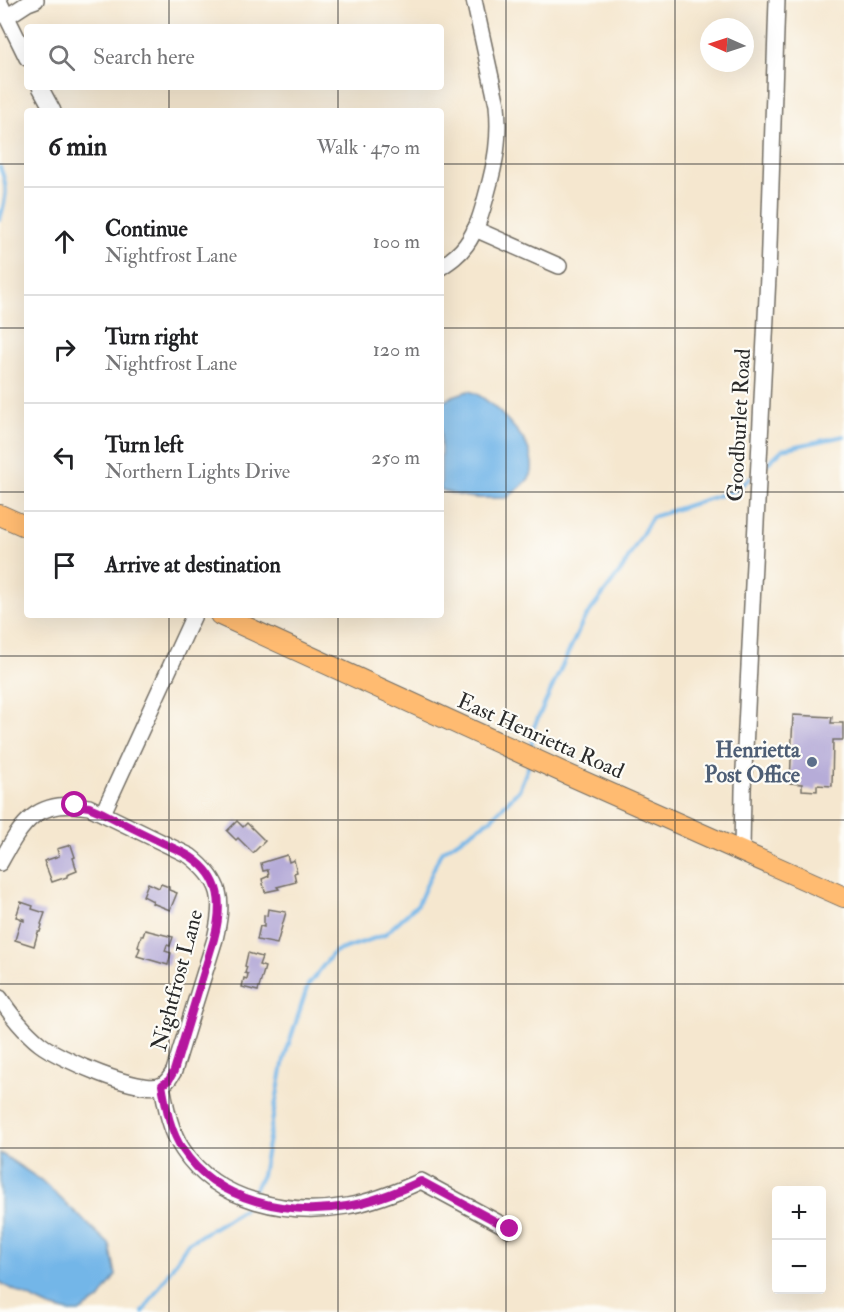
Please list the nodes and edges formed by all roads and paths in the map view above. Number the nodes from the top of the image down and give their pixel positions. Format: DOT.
graph roads {
  1 [pos="36,0"];
  2 [pos="474,0"];
  3 [pos="777,0"];
  4 [pos="4,10"];
  5 [pos="24,52"];
  6 [pos="42,90"];
  7 [pos="51,108"];
  8 [pos="475,230"];
  9 [pos="444,265"];
  10 [pos="560,266"];
  11 [pos="0,515"];
  12 [pos="24,524"];
  13 [pos="193,618"];
  14 [pos="227,618"];
  15 [pos="103,813"];
  16 [pos="742,851"];
  17 [pos="0,863"];
  18 [pos="844,897"];
  19 [pos="0,998"];
  20 [pos="162,1085"];
  21 [pos="510,1229"];
  1 -- 4 [label="street"];
  2 -- 8 [label="street"];
  3 -- 16 [label="street, Goodburlet Road"];
  4 -- 5 [label="street"];
  6 -- 7 [label="street"];
  8 -- 9 [label="street"];
  8 -- 10 [label="street"];
  11 -- 12 [label="main road"];
  13 -- 15 [label="street"];
  14 -- 16 [label="main road, East Henrietta Road"];
  15 -- 17 [label="street, Nightfrost Lane"];
  15 -- 20 [label="street, Nightfrost Lane"];
  16 -- 18 [label="main road, East Henrietta Road"];
  19 -- 20 [label="street, Nightfrost Lane"];
  20 -- 21 [label="street"];
}
